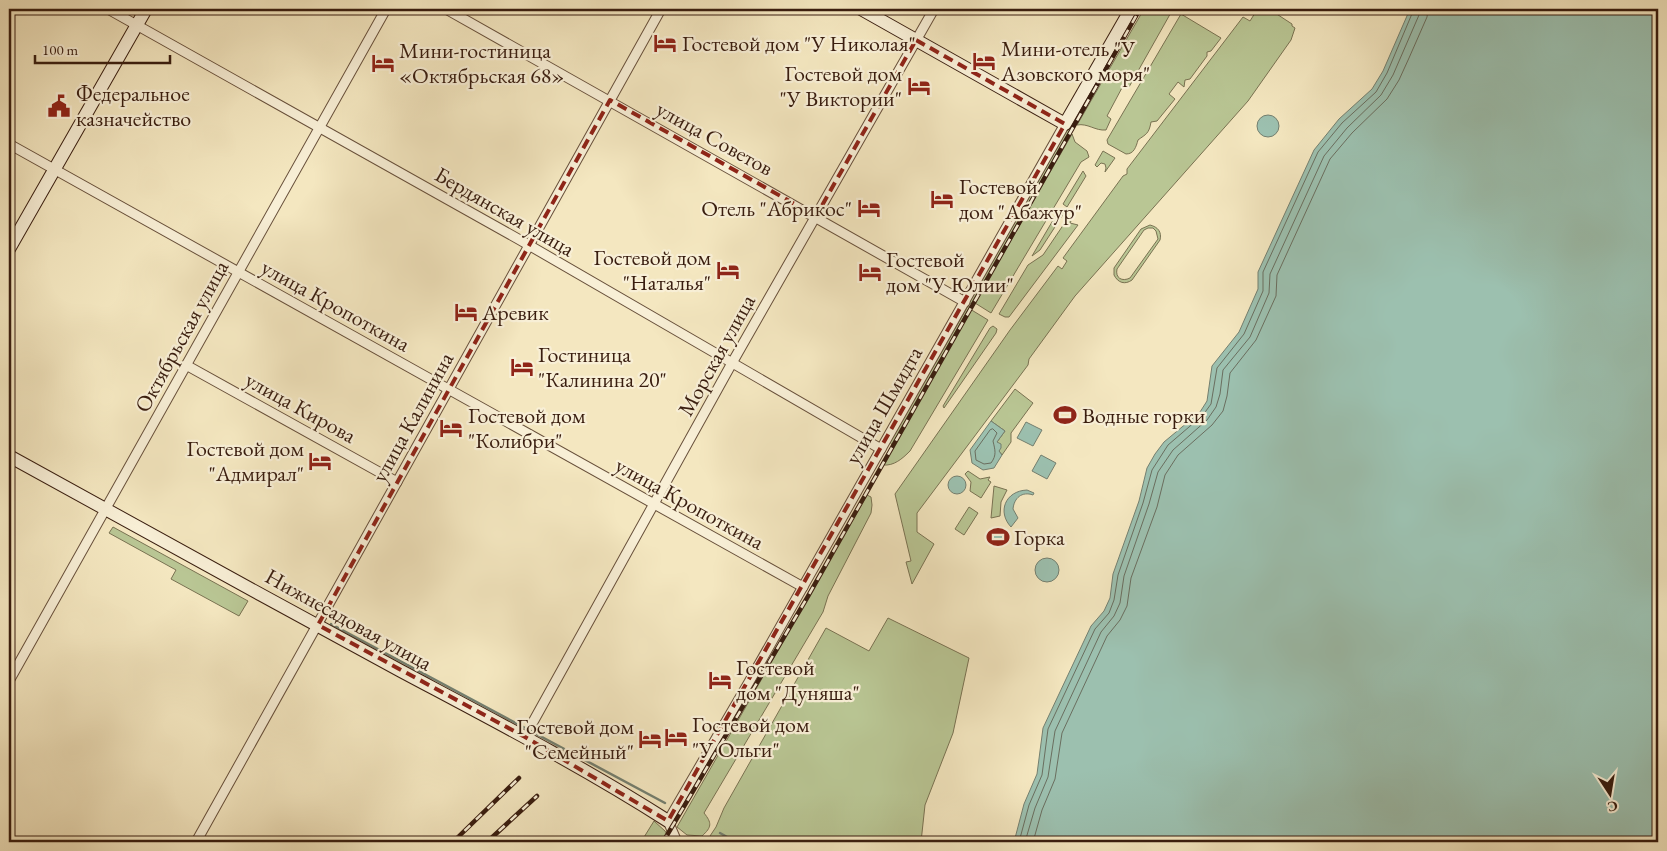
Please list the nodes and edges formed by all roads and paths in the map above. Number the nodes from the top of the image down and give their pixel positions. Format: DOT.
graph roads {
  1 [pos="108,9"];
  2 [pos="146,9"];
  3 [pos="386,9"];
  4 [pos="446,9"];
  5 [pos="661,9"];
  6 [pos="861,9"];
  7 [pos="934,9"];
  8 [pos="1131,9"];
  9 [pos="137,25"];
  10 [pos="916,40"];
  11 [pos="610,100"];
  12 [pos="1065,124"];
  13 [pos="319,127"];
  14 [pos="9,144"];
  15 [pos="54,170"];
  16 [pos="816,216"];
  17 [pos="529,245"];
  18 [pos="9,249"];
  19 [pos="238,272"];
  20 [pos="965,302"];
  21 [pos="732,363"];
  22 [pos="186,365"];
  23 [pos="449,390"];
  24 [pos="881,449"];
  25 [pos="9,456"];
  26 [pos="397,482"];
  27 [pos="654,504"];
  28 [pos="105,509"];
  29 [pos="803,587"];
  30 [pos="318,626"];
  31 [pos="13,665"];
  32 [pos="9,681"];
  33 [pos="534,722"];
  34 [pos="668,821"];
  35 [pos="196,842"];
  36 [pos="677,842"];
  1 -- 9 [label="street, Бердянская улица"];
  2 -- 9 [label="street"];
  3 -- 13 [label="street, Октябрьская улица"];
  4 -- 11 [label="street, улица Советов"];
  5 -- 11 [label="street, улица Калинина"];
  6 -- 10 [label="street"];
  7 -- 10 [label="street, Морская улица"];
  8 -- 12 [label="street, улица Шмидта"];
  9 -- 13 [label="street, Бердянская улица"];
  9 -- 15 [label="street"];
  10 -- 12 [label="street"];
  10 -- 16 [label="street, Морская улица"];
  11 -- 16 [label="street, улица Советов"];
  11 -- 17 [label="street, улица Калинина"];
  12 -- 20 [label="street, улица Шмидта"];
  13 -- 17 [label="street, Бердянская улица"];
  13 -- 19 [label="street, Октябрьская улица"];
  14 -- 15 [label="street, улица Кропоткина"];
  15 -- 18 [label="street"];
  15 -- 19 [label="street, улица Кропоткина"];
  16 -- 20 [label="street, улица Советов"];
  16 -- 21 [label="street, Морская улица"];
  17 -- 21 [label="street, Бердянская улица"];
  17 -- 23 [label="street, улица Калинина"];
  19 -- 22 [label="street, Октябрьская улица"];
  19 -- 23 [label="street, улица Кропоткина"];
  20 -- 24 [label="street, улица Шмидта"];
  21 -- 24 [label="street, Бердянская улица"];
  21 -- 27 [label="street, Морская улица"];
  22 -- 26 [label="street, улица Кирова"];
  22 -- 28 [label="street, Октябрьская улица"];
  23 -- 26 [label="street, улица Калинина"];
  23 -- 27 [label="street, улица Кропоткина"];
  24 -- 29 [label="street, улица Шмидта"];
  25 -- 28 [label="street, Нижнесадовая улица"];
  26 -- 30 [label="street, улица Калинина"];
  27 -- 29 [label="street, улица Кропоткина"];
  27 -- 33 [label="street, Морская улица"];
  28 -- 30 [label="street, Нижнесадовая улица"];
  28 -- 31 [label="street, Октябрьская улица"];
  29 -- 34 [label="street, улица Шмидта"];
  30 -- 34 [label="street, Нижнесадовая улица"];
  30 -- 35 [label="street, улица Калинина"];
  31 -- 32 [label="street, Октябрьская улица"];
  34 -- 36 [label="street"];
}
